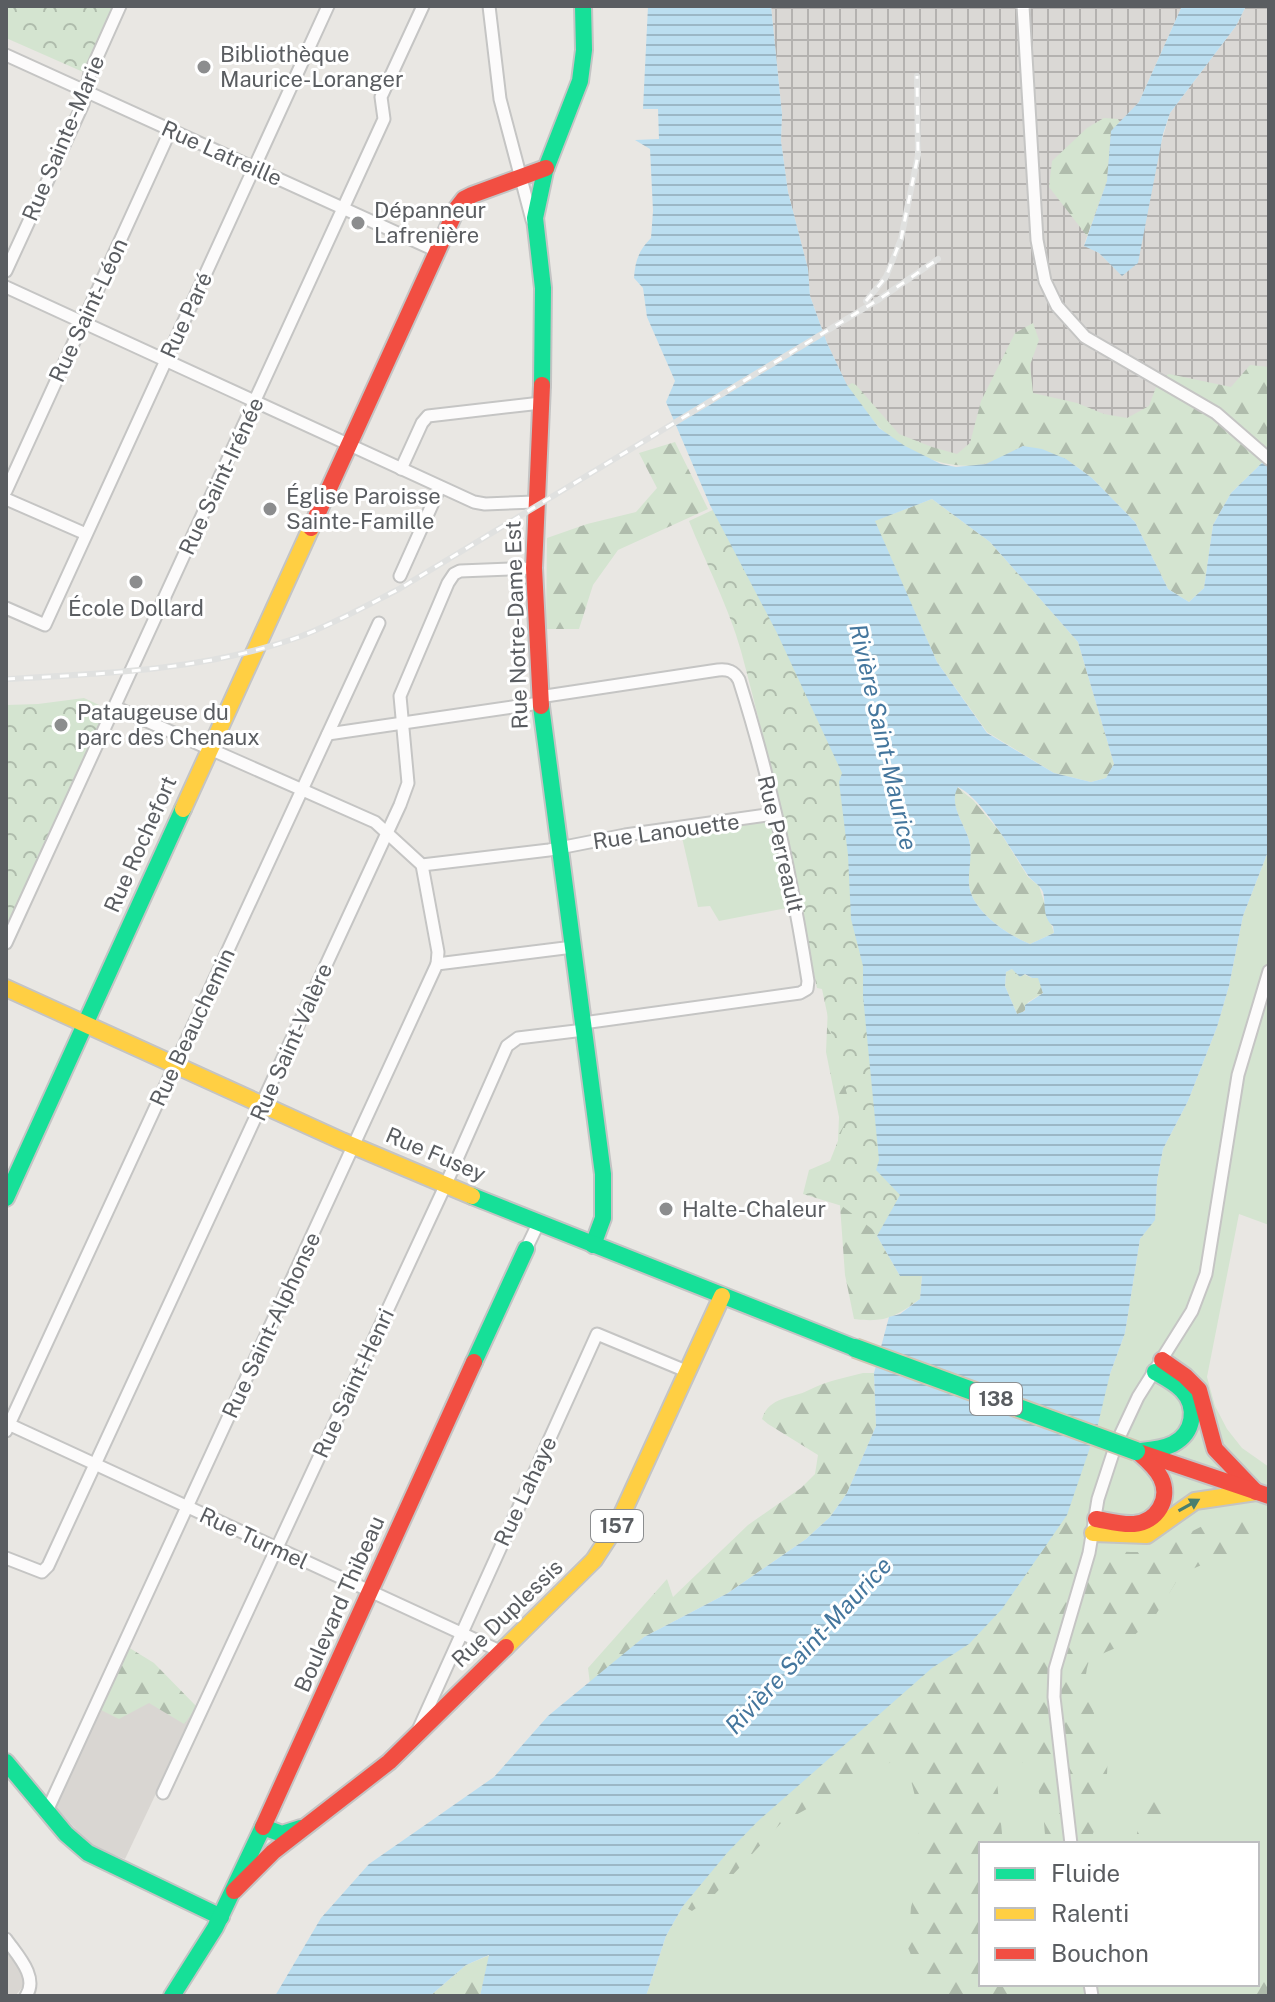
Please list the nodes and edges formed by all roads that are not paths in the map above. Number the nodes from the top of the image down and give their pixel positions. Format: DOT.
graph roads {
  1 [pos="120,6"];
  2 [pos="328,6"];
  3 [pos="423,6"];
  4 [pos="489,6"];
  5 [pos="583,6"];
  6 [pos="1023,6"];
  7 [pos="6,55"];
  8 [pos="85,91"];
  9 [pos="171,129"];
  10 [pos="254,168"];
  11 [pos="546,168"];
  12 [pos="521,176"];
  13 [pos="344,208"];
  14 [pos="536,234"];
  15 [pos="437,251"];
  16 [pos="6,271"];
  17 [pos="6,287"];
  18 [pos="82,322"];
  19 [pos="166,359"];
  20 [pos="255,402"];
  21 [pos="541,403"];
  22 [pos="350,445"];
  23 [pos="1269,459"];
  24 [pos="401,469"];
  25 [pos="440,487"];
  26 [pos="6,491"];
  27 [pos="6,499"];
  28 [pos="535,502"];
  29 [pos="86,534"];
  30 [pos="534,568"];
  31 [pos="400,576"];
  32 [pos="6,608"];
  33 [pos="379,623"];
  34 [pos="539,700"];
  35 [pos="115,707"];
  36 [pos="401,722"];
  37 [pos="328,734"];
  38 [pos="210,749"];
  39 [pos="302,790"];
  40 [pos="774,814"];
  41 [pos="386,833"];
  42 [pos="559,847"];
  43 [pos="422,865"];
  44 [pos="6,943"];
  45 [pos="573,947"];
  46 [pos="437,964"];
  47 [pos="1269,971"];
  48 [pos="6,988"];
  49 [pos="87,1024"];
  50 [pos="584,1027"];
  51 [pos="175,1064"];
  52 [pos="263,1105"];
  53 [pos="354,1146"];
  54 [pos="446,1184"];
  55 [pos="6,1198"];
  56 [pos="538,1224"];
  57 [pos="593,1245"];
  58 [pos="526,1249"];
  59 [pos="722,1296"];
  60 [pos="1158,1366"];
  61 [pos="686,1371"];
  62 [pos="7,1426"];
  63 [pos="1137,1451"];
  64 [pos="96,1465"];
  65 [pos="1263,1494"];
  66 [pos="187,1507"];
  67 [pos="1094,1526"];
  68 [pos="277,1548"];
  69 [pos="6,1558"];
  70 [pos="372,1592"];
  71 [pos="460,1632"];
  72 [pos="502,1652"];
  73 [pos="416,1736"];
  74 [pos="6,1762"];
  75 [pos="163,1793"];
  76 [pos="47,1811"];
  77 [pos="263,1827"];
  78 [pos="303,1827"];
  79 [pos="1071,1842"];
  80 [pos="234,1891"];
  81 [pos="221,1917"];
  82 [pos="6,1939"];
  83 [pos="26,1996"];
  84 [pos="172,1996"];
  1 -- 8 [label="street, Rue Sainte-Marie"];
  2 -- 10 [label="street, Rue Paré"];
  3 -- 13 [label="street, Rue Saint-Irénée"];
  4 -- 12 [label="street"];
  5 -- 11 [label="street, Rue Notre-Dame Est"];
  6 -- 23 [label="street"];
  7 -- 8 [label="street, Rue Latreille"];
  8 -- 9 [label="street, Rue Latreille"];
  8 -- 16 [label="street, Rue Sainte-Marie"];
  9 -- 10 [label="street, Rue Latreille"];
  9 -- 18 [label="street, Rue Saint-Léon"];
  10 -- 13 [label="street, Rue Latreille"];
  10 -- 19 [label="street, Rue Paré"];
  11 -- 12 [label="street, Rue Rochefort"];
  11 -- 14 [label="street, Rue Notre-Dame Est"];
  12 -- 14 [label="street"];
  12 -- 15 [label="street, Rue Rochefort"];
  13 -- 15 [label="street, Rue Latreille"];
  13 -- 20 [label="street, Rue Saint-Irénée"];
  14 -- 21 [label="street, Rue Notre-Dame Est"];
  15 -- 22 [label="street, Rue Rochefort"];
  17 -- 18 [label="street"];
  18 -- 19 [label="street"];
  18 -- 26 [label="street, Rue Saint-Léon"];
  19 -- 20 [label="street"];
  19 -- 29 [label="street, Rue Paré"];
  20 -- 22 [label="street"];
  20 -- 35 [label="street, Rue Saint-Irénée"];
  21 -- 24 [label="street"];
  21 -- 28 [label="street, Rue Notre-Dame Est"];
  22 -- 24 [label="street"];
  22 -- 38 [label="street, Rue Rochefort"];
  24 -- 25 [label="street"];
  25 -- 28 [label="street"];
  25 -- 31 [label="street"];
  27 -- 29 [label="street"];
  28 -- 30 [label="street, Rue Notre-Dame Est"];
  29 -- 32 [label="street, Rue Paré"];
  30 -- 34 [label="street, Rue Notre-Dame Est"];
  30 -- 36 [label="street, Rue Saint-Valère"];
  33 -- 37 [label="street, Rue Beauchemin"];
  34 -- 36 [label="street"];
  34 -- 40 [label="street, Rue Perreault"];
  34 -- 42 [label="street, Rue Notre-Dame Est"];
  35 -- 38 [label="street"];
  35 -- 44 [label="street, Rue Saint-Irénée"];
  36 -- 37 [label="street"];
  36 -- 41 [label="street, Rue Saint-Valère"];
  37 -- 39 [label="street, Rue Beauchemin"];
  38 -- 39 [label="street"];
  38 -- 49 [label="street, Rue Rochefort"];
  39 -- 41 [label="street"];
  39 -- 51 [label="street, Rue Beauchemin"];
  40 -- 42 [label="street, Rue Lanouette"];
  40 -- 50 [label="street, Rue Perreault"];
  41 -- 43 [label="street"];
  41 -- 52 [label="street, Rue Saint-Valère"];
  42 -- 43 [label="street, Rue Lanouette"];
  42 -- 45 [label="street, Rue Notre-Dame Est"];
  43 -- 46 [label="street"];
  45 -- 46 [label="street"];
  45 -- 50 [label="street, Rue Notre-Dame Est"];
  46 -- 53 [label="street, Rue Saint-Alphonse"];
  47 -- 60 [label="street"];
  48 -- 49 [label="street, Rue Fusey / 138"];
  49 -- 51 [label="street, Rue Fusey / 138"];
  49 -- 55 [label="street, Rue Rochefort"];
  50 -- 54 [label="street, Rue Saint-Henri"];
  50 -- 57 [label="street, Rue Notre-Dame Est"];
  51 -- 52 [label="street, Rue Fusey / 138"];
  51 -- 62 [label="street, Rue Beauchemin"];
  52 -- 53 [label="street, Rue Fusey / 138"];
  52 -- 64 [label="street, Rue Saint-Valère"];
  53 -- 54 [label="street, Rue Fusey / 138"];
  53 -- 66 [label="street, Rue Saint-Alphonse"];
  54 -- 56 [label="street, Rue Fusey / 138"];
  54 -- 68 [label="street, Rue Saint-Henri"];
  56 -- 57 [label="street, Rue Fusey / 138"];
  56 -- 58 [label="street, Boulevard Thibeau"];
  57 -- 59 [label="street, Rue Fusey / 138"];
  58 -- 70 [label="street, Boulevard Thibeau"];
  59 -- 61 [label="street, Rue Duplessis / 157"];
  59 -- 63 [label="street, Rue Fusey / 138, bridge"];
  60 -- 63 [label="street"];
  60 -- 65 [label="street"];
  60 -- 67 [label="street"];
  61 -- 71 [label="street, Rue Lahaye"];
  61 -- 72 [label="street, Rue Duplessis / 157"];
  62 -- 64 [label="street, Rue Turmel"];
  63 -- 65 [label="street, 138"];
  63 -- 67 [label="street"];
  64 -- 66 [label="street, Rue Turmel"];
  64 -- 69 [label="street, Rue Saint-Valère"];
  67 -- 65 [label="street, one-way"];
  66 -- 68 [label="street, Rue Turmel"];
  66 -- 76 [label="street, Rue Saint-Alphonse"];
  67 -- 79 [label="street"];
  68 -- 70 [label="street, Rue Turmel"];
  68 -- 75 [label="street, Rue Saint-Henri"];
  70 -- 71 [label="street, Rue Turmel"];
  70 -- 77 [label="street, Boulevard Thibeau"];
  71 -- 72 [label="street, Rue Turmel"];
  71 -- 73 [label="street, Rue Lahaye"];
  72 -- 73 [label="street, Rue Duplessis / 157"];
  73 -- 78 [label="street, Rue Duplessis / 157"];
  74 -- 76 [label="street"];
  76 -- 81 [label="street"];
  77 -- 78 [label="street"];
  77 -- 80 [label="street, Boulevard Thibeau / 157"];
  78 -- 80 [label="street, Rue Duplessis / 157"];
  80 -- 81 [label="street, Boulevard Thibeau / 157"];
  81 -- 84 [label="street, Boulevard Thibeau / 157"];
  82 -- 83 [label="street"];
}
